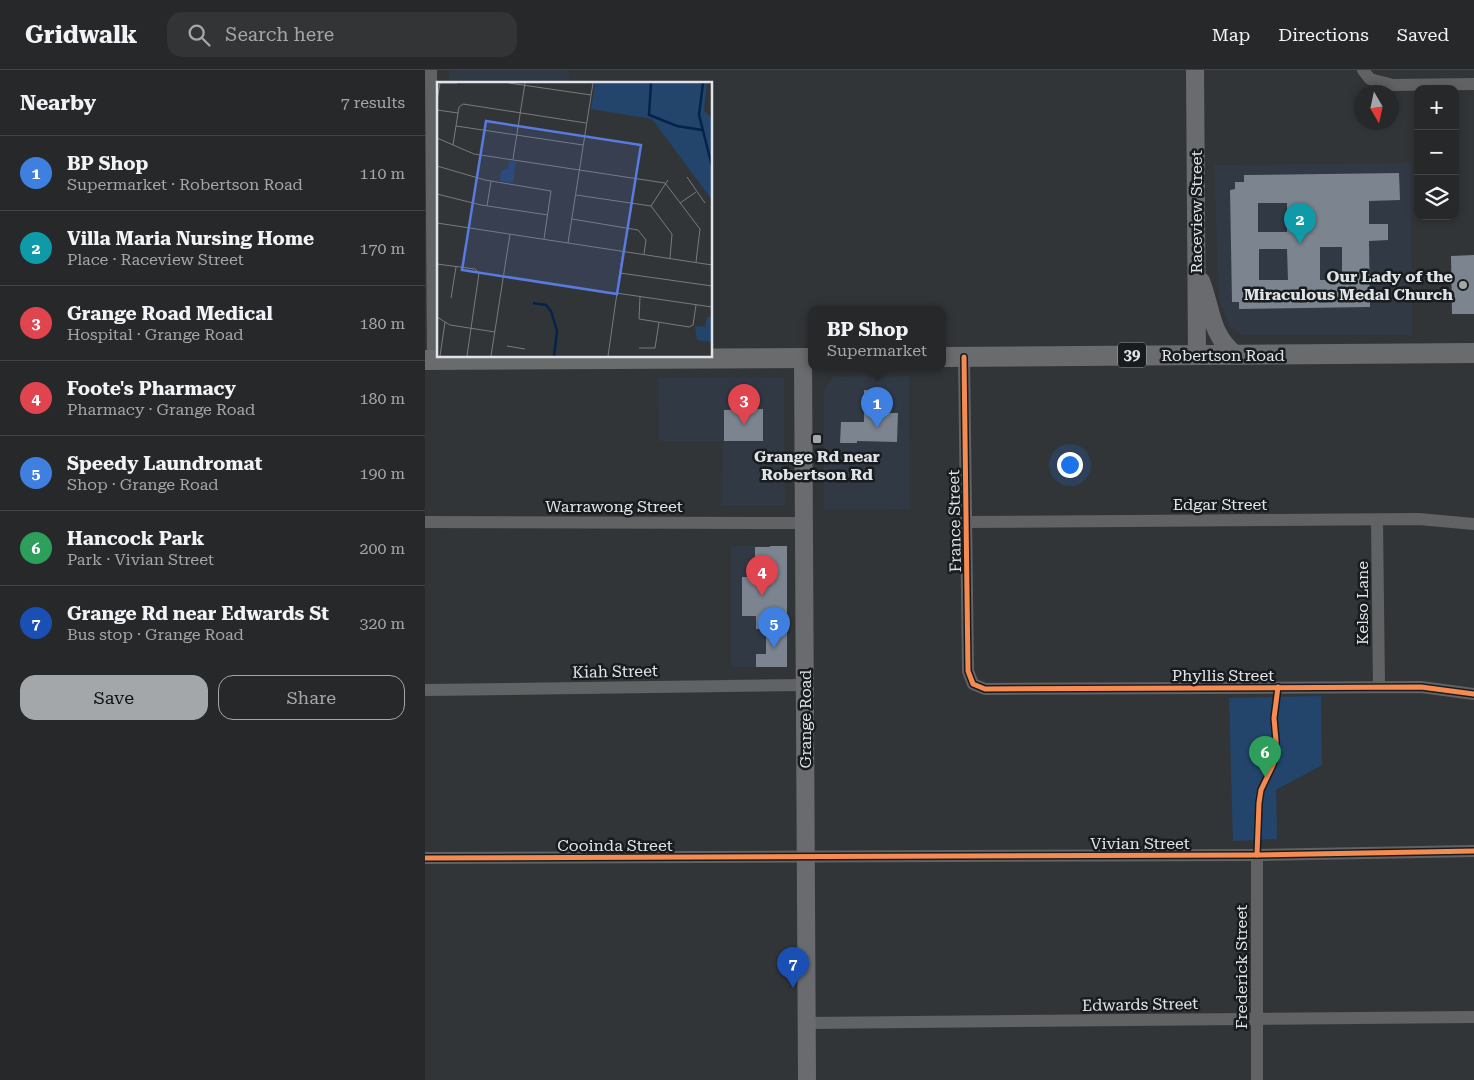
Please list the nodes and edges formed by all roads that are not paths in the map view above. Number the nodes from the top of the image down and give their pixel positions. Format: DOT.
graph roads {
  1 [pos="1195,70"];
  2 [pos="1363,70"];
  3 [pos="429,75"];
  4 [pos="1474,84"];
  5 [pos="428,216"];
  6 [pos="1196,269"];
  7 [pos="1474,353"];
  8 [pos="1197,354"];
  9 [pos="1235,354"];
  10 [pos="946,357"];
  11 [pos="964,357"];
  12 [pos="807,358"];
  13 [pos="429,360"];
  14 [pos="1377,520"];
  15 [pos="425,522"];
  16 [pos="966,522"];
  17 [pos="804,523"];
  18 [pos="1474,524"];
  19 [pos="973,684"];
  20 [pos="805,685"];
  21 [pos="1379,687"];
  22 [pos="425,690"];
  23 [pos="1474,694"];
  24 [pos="1474,851"];
  25 [pos="1257,855"];
  26 [pos="806,856"];
  27 [pos="425,858"];
  28 [pos="1474,1017"];
  29 [pos="1257,1019"];
  30 [pos="807,1023"];
  31 [pos="807,1080"];
  32 [pos="1257,1080"];
  1 -- 6 [label="main road, Raceview Street"];
  2 -- 4 [label="street"];
  3 -- 5 [label="street"];
  5 -- 13 [label="street"];
  6 -- 8 [label="main road, Raceview Street"];
  6 -- 9 [label="main road"];
  7 -- 9 [label="main road, Robertson Road / 39"];
  8 -- 9 [label="main road, Robertson Road / 39"];
  8 -- 11 [label="main road, Robertson Road / 39"];
  10 -- 11 [label="main road, Robertson Road / 39"];
  11 -- 16 [label="street, France Street"];
  12 -- 13 [label="main road"];
  12 -- 17 [label="main road, Grange Road"];
  14 -- 16 [label="street, Edgar Street"];
  14 -- 18 [label="street, Edgar Street"];
  14 -- 21 [label="street, Kelso Lane"];
  15 -- 17 [label="street, Warrawong Street"];
  16 -- 19 [label="street, France Street"];
  17 -- 20 [label="main road, Grange Road"];
  19 -- 21 [label="street, Phyllis Street"];
  20 -- 22 [label="street, Kiah Street"];
  20 -- 26 [label="main road, Grange Road"];
  21 -- 23 [label="street, Phyllis Street"];
  24 -- 25 [label="street, Vivian Street"];
  25 -- 26 [label="street, Vivian Street"];
  25 -- 29 [label="street, Frederick Street"];
  26 -- 27 [label="street, Cooinda Street"];
  26 -- 30 [label="main road, Grange Road"];
  28 -- 29 [label="street, Edwards Street"];
  29 -- 30 [label="street, Edwards Street"];
  29 -- 32 [label="street, Frederick Street"];
  30 -- 31 [label="main road, Grange Road"];
}
